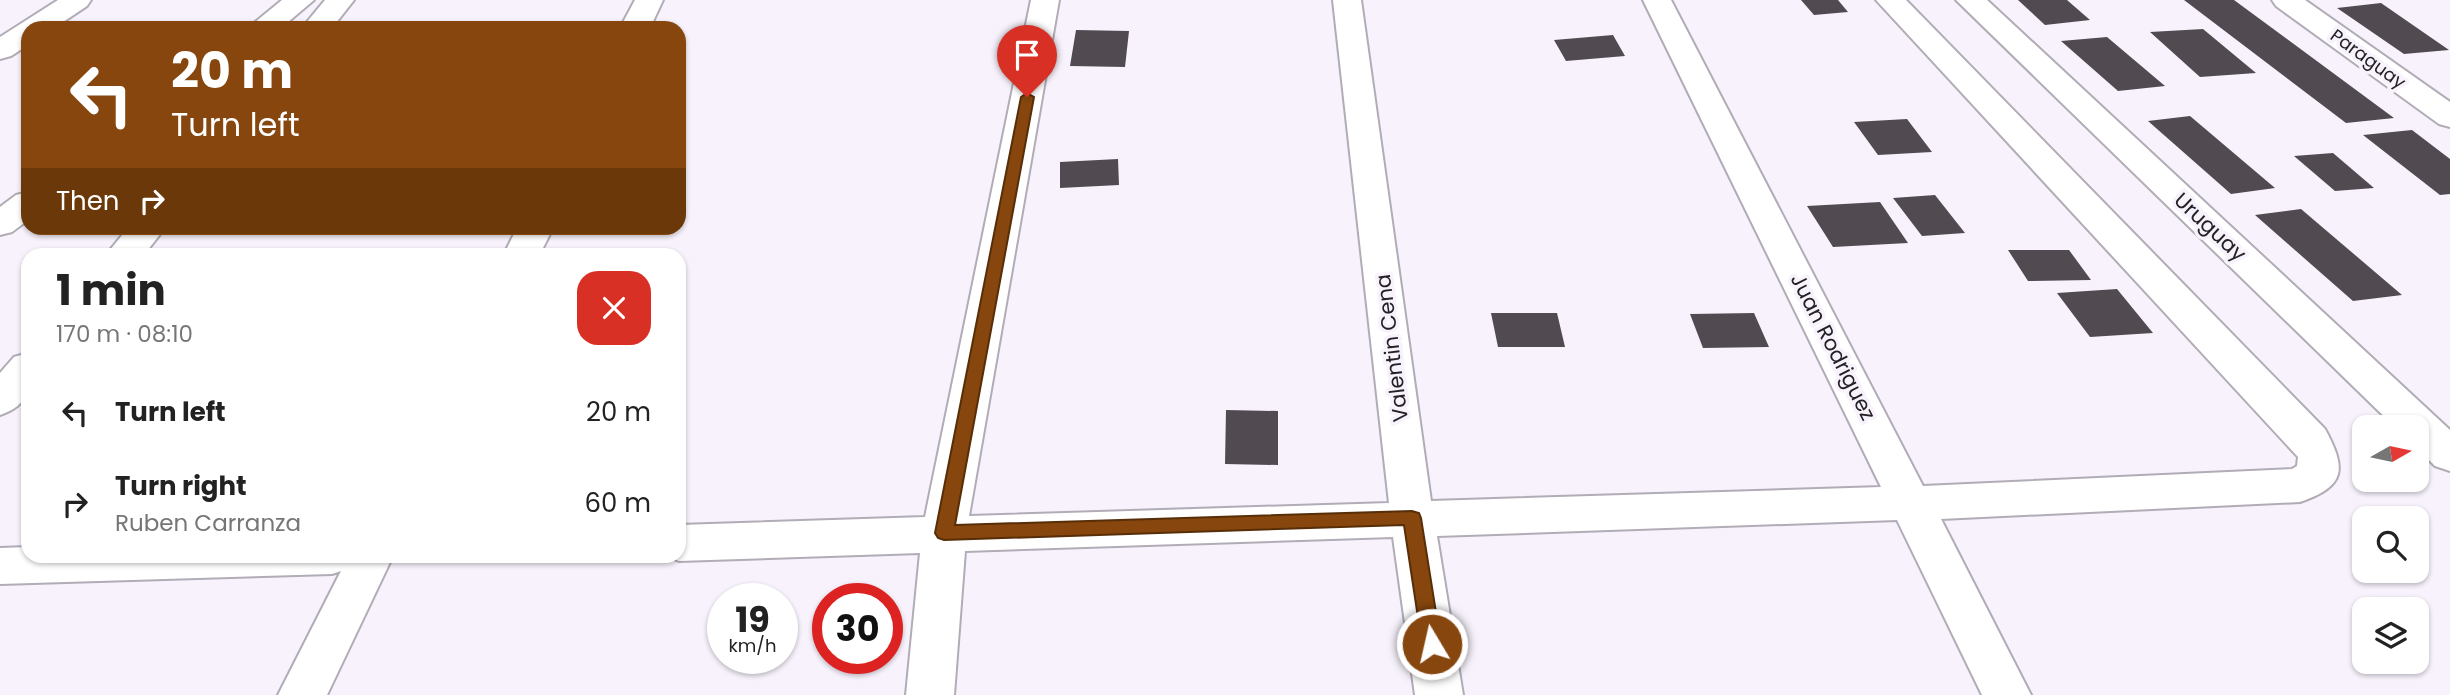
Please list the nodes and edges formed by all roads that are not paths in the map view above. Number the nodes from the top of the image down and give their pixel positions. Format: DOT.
graph roads {
  1 [pos="77,0"];
  2 [pos="300,0"];
  3 [pos="341,0"];
  4 [pos="649,0"];
  5 [pos="1045,0"];
  6 [pos="1347,0"];
  7 [pos="1657,0"];
  8 [pos="1891,0"];
  9 [pos="1970,0"];
  10 [pos="2286,0"];
  11 [pos="45,21"];
  12 [pos="272,21"];
  13 [pos="323,21"];
  14 [pos="638,21"];
  15 [pos="21,36"];
  16 [pos="0,50"];
  17 [pos="2445,112"];
  18 [pos="21,208"];
  19 [pos="0,224"];
  20 [pos="21,376"];
  21 [pos="0,400"];
  22 [pos="2449,453"];
  23 [pos="1912,503"];
  24 [pos="1412,518"];
  25 [pos="944,533"];
  26 [pos="686,543"];
  27 [pos="100,563"];
  28 [pos="368,563"];
  29 [pos="0,566"];
  30 [pos="302,695"];
  31 [pos="930,695"];
  32 [pos="1439,695"];
  33 [pos="2007,695"];
  1 -- 11 [label="street"];
  2 -- 12 [label="street"];
  3 -- 13 [label="street"];
  4 -- 14 [label="street"];
  5 -- 25 [label="street"];
  6 -- 24 [label="street, Valentin Cena"];
  7 -- 23 [label="street, Juan Rodriguez"];
  8 -- 23 [label="street"];
  9 -- 22 [label="street, Uruguay"];
  10 -- 17 [label="street, Paraguay"];
  15 -- 16 [label="street"];
  18 -- 19 [label="street"];
  20 -- 21 [label="street"];
  23 -- 24 [label="street"];
  23 -- 33 [label="street, Juan Rodriguez"];
  24 -- 25 [label="street"];
  24 -- 32 [label="street, Valentin Cena"];
  25 -- 26 [label="street"];
  25 -- 31 [label="street"];
  27 -- 29 [label="street"];
  28 -- 30 [label="street"];
}
